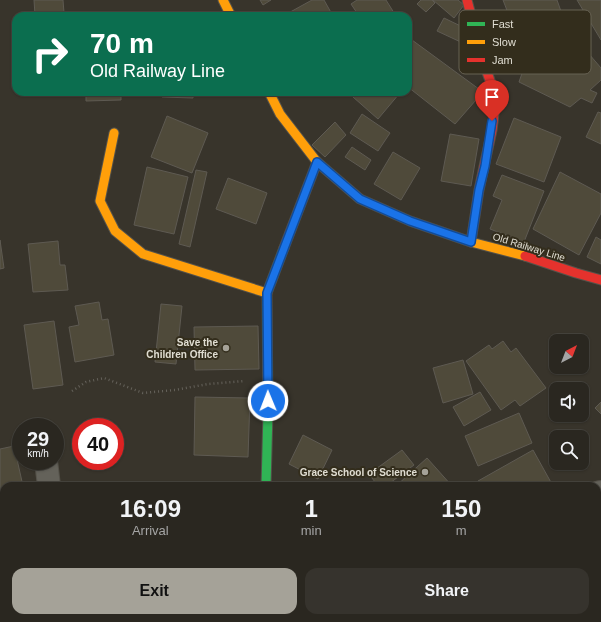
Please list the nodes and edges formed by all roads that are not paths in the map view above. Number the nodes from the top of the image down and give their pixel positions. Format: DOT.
graph roads {
  1 [pos="223,0"];
  2 [pos="467,0"];
  3 [pos="470,10"];
  4 [pos="229,12"];
  5 [pos="488,74"];
  6 [pos="271,96"];
  7 [pos="114,133"];
  8 [pos="317,162"];
  9 [pos="471,242"];
  10 [pos="601,280"];
  11 [pos="267,293"];
  12 [pos="47,470"];
  13 [pos="49,482"];
  14 [pos="266,482"];
  1 -- 4 [label="street"];
  2 -- 3 [label="street"];
  5 -- 9 [label="street"];
  6 -- 8 [label="street, Old Railway Line"];
  7 -- 11 [label="street"];
  8 -- 9 [label="street, Old Railway Line"];
  8 -- 11 [label="street"];
  9 -- 10 [label="street, Old Railway Line"];
  11 -- 14 [label="street"];
  12 -- 13 [label="street"];
}
